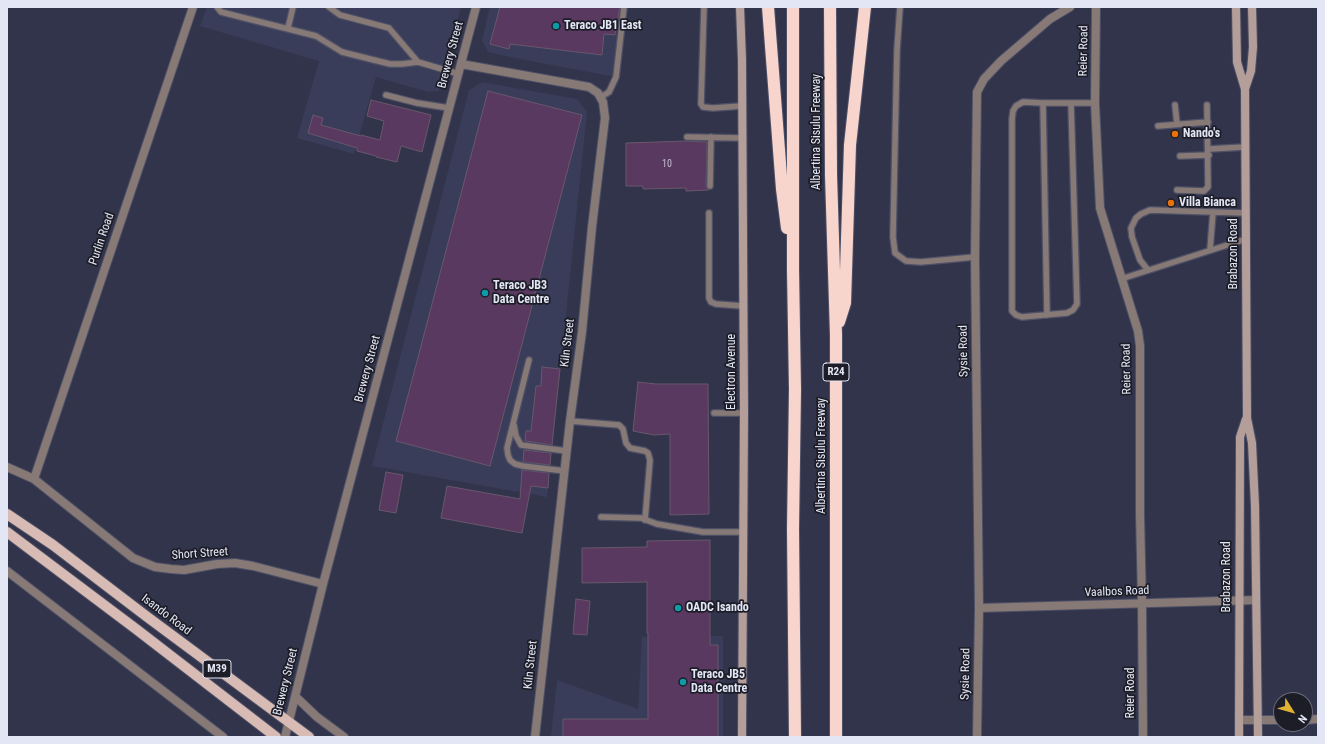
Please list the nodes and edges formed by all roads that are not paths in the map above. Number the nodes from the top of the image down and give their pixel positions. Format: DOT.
graph roads {
  1 [pos="193,7"];
  2 [pos="217,7"];
  3 [pos="293,7"];
  4 [pos="329,7"];
  5 [pos="476,7"];
  6 [pos="624,7"];
  7 [pos="704,7"];
  8 [pos="740,7"];
  9 [pos="768,7"];
  10 [pos="793,7"];
  11 [pos="830,7"];
  12 [pos="865,7"];
  13 [pos="900,7"];
  14 [pos="1070,7"];
  15 [pos="1096,7"];
  16 [pos="1236,7"];
  17 [pos="1252,7"];
  18 [pos="288,28"];
  19 [pos="418,62"];
  20 [pos="461,64"];
  21 [pos="459,74"];
  22 [pos="1245,89"];
  23 [pos="386,94"];
  24 [pos="601,97"];
  25 [pos="1043,103"];
  26 [pos="1071,103"];
  27 [pos="1095,103"];
  28 [pos="1175,105"];
  29 [pos="1208,105"];
  30 [pos="742,106"];
  31 [pos="449,108"];
  32 [pos="1208,122"];
  33 [pos="1177,124"];
  34 [pos="1158,126"];
  35 [pos="688,136"];
  36 [pos="711,137"];
  37 [pos="742,138"];
  38 [pos="1245,147"];
  39 [pos="1209,152"];
  40 [pos="1180,156"];
  41 [pos="710,186"];
  42 [pos="1177,190"];
  43 [pos="1213,212"];
  44 [pos="709,213"];
  45 [pos="1245,213"];
  46 [pos="1246,239"];
  47 [pos="1210,250"];
  48 [pos="974,257"];
  49 [pos="793,270"];
  50 [pos="1148,270"];
  51 [pos="1121,278"];
  52 [pos="744,306"];
  53 [pos="1047,316"];
  54 [pos="836,335"];
  55 [pos="529,360"];
  56 [pos="714,413"];
  57 [pos="744,413"];
  58 [pos="1247,418"];
  59 [pos="570,420"];
  60 [pos="514,423"];
  61 [pos="567,451"];
  62 [pos="7,467"];
  63 [pos="565,471"];
  64 [pos="34,479"];
  65 [pos="7,514"];
  66 [pos="601,517"];
  67 [pos="645,520"];
  68 [pos="7,532"];
  69 [pos="742,532"];
  70 [pos="7,571"];
  71 [pos="323,584"];
  72 [pos="1239,600"];
  73 [pos="1256,600"];
  74 [pos="1142,603"];
  75 [pos="979,608"];
  76 [pos="296,697"];
  77 [pos="1239,720"];
  78 [pos="1258,720"];
  79 [pos="1273,720"];
  80 [pos="289,721"];
  81 [pos="223,737"];
  82 [pos="276,737"];
  83 [pos="285,737"];
  84 [pos="309,737"];
  85 [pos="344,737"];
  86 [pos="535,737"];
  87 [pos="742,737"];
  88 [pos="795,737"];
  89 [pos="836,737"];
  90 [pos="977,737"];
  91 [pos="1143,737"];
  92 [pos="1239,737"];
  93 [pos="1258,737"];
  1 -- 64 [label="street, Purlin Road"];
  2 -- 18 [label="lane"];
  3 -- 18 [label="lane"];
  4 -- 19 [label="lane"];
  5 -- 20 [label="street, Brewery Street"];
  6 -- 24 [label="lane"];
  7 -- 30 [label="lane"];
  8 -- 30 [label="main road, Electron Avenue"];
  9 -- 49 [label="highway"];
  10 -- 49 [label="highway, Albertina Sisulu Freeway"];
  11 -- 54 [label="highway, Albertina Sisulu Freeway / R24"];
  12 -- 54 [label="highway"];
  13 -- 48 [label="lane"];
  14 -- 48 [label="street, Sysie Road"];
  15 -- 27 [label="street, Reier Road"];
  16 -- 22 [label="main road, Brabazon Road"];
  17 -- 22 [label="main road, Brabazon Road"];
  18 -- 19 [label="lane"];
  19 -- 21 [label="lane"];
  20 -- 21 [label="street, Brewery Street"];
  20 -- 24 [label="street"];
  21 -- 31 [label="street, Brewery Street"];
  22 -- 38 [label="main road, Brabazon Road"];
  23 -- 31 [label="lane"];
  24 -- 59 [label="street, Kiln Street"];
  25 -- 26 [label="lane"];
  25 -- 53 [label="lane"];
  25 -- 53 [label="lane"];
  26 -- 27 [label="lane"];
  26 -- 53 [label="lane"];
  27 -- 51 [label="street, Reier Road"];
  28 -- 33 [label="lane"];
  29 -- 32 [label="lane"];
  30 -- 37 [label="main road, Electron Avenue"];
  31 -- 71 [label="street, Brewery Street"];
  32 -- 33 [label="lane"];
  32 -- 39 [label="lane"];
  33 -- 34 [label="lane"];
  35 -- 36 [label="lane"];
  36 -- 37 [label="lane"];
  36 -- 41 [label="lane"];
  37 -- 52 [label="main road, Electron Avenue"];
  38 -- 39 [label="lane"];
  38 -- 45 [label="main road, Brabazon Road"];
  39 -- 40 [label="lane"];
  39 -- 42 [label="lane"];
  43 -- 45 [label="lane"];
  43 -- 47 [label="lane"];
  43 -- 50 [label="lane"];
  44 -- 52 [label="lane"];
  45 -- 46 [label="main road, Brabazon Road"];
  46 -- 47 [label="lane"];
  46 -- 58 [label="main road, Brabazon Road"];
  47 -- 50 [label="lane"];
  48 -- 75 [label="street, Sysie Road"];
  49 -- 88 [label="highway, Albertina Sisulu Freeway"];
  50 -- 51 [label="lane"];
  51 -- 74 [label="street, Reier Road"];
  52 -- 57 [label="main road, Electron Avenue"];
  54 -- 89 [label="highway, Albertina Sisulu Freeway / R24"];
  55 -- 60 [label="lane"];
  56 -- 57 [label="lane"];
  57 -- 69 [label="main road, Electron Avenue"];
  58 -- 72 [label="main road, Brabazon Road"];
  58 -- 73 [label="main road, Brabazon Road"];
  59 -- 61 [label="street, Kiln Street"];
  59 -- 67 [label="lane"];
  60 -- 61 [label="lane"];
  60 -- 63 [label="lane"];
  61 -- 63 [label="street, Kiln Street"];
  62 -- 64 [label="street"];
  63 -- 86 [label="street, Kiln Street"];
  64 -- 71 [label="street, Short Street"];
  65 -- 80 [label="main road, Isando Road / M39"];
  66 -- 67 [label="lane"];
  67 -- 69 [label="lane"];
  68 -- 82 [label="main road, M39"];
  69 -- 87 [label="main road, Electron Avenue"];
  70 -- 81 [label="street"];
  71 -- 76 [label="street, Brewery Street"];
  72 -- 73 [label="street, Vaalbos Road"];
  72 -- 74 [label="street, Vaalbos Road"];
  72 -- 77 [label="main road, Brabazon Road"];
  73 -- 78 [label="main road, Brabazon Road"];
  74 -- 75 [label="street, Vaalbos Road"];
  74 -- 91 [label="street, Reier Road"];
  75 -- 90 [label="street, Sysie Road"];
  76 -- 80 [label="street, Brewery Street"];
  76 -- 85 [label="street"];
  77 -- 78 [label="street"];
  77 -- 92 [label="main road, Brabazon Road"];
  78 -- 79 [label="street"];
  78 -- 93 [label="main road, Brabazon Road"];
  80 -- 83 [label="street, Brewery Street"];
  80 -- 84 [label="main road, Isando Road / M39"];
}
